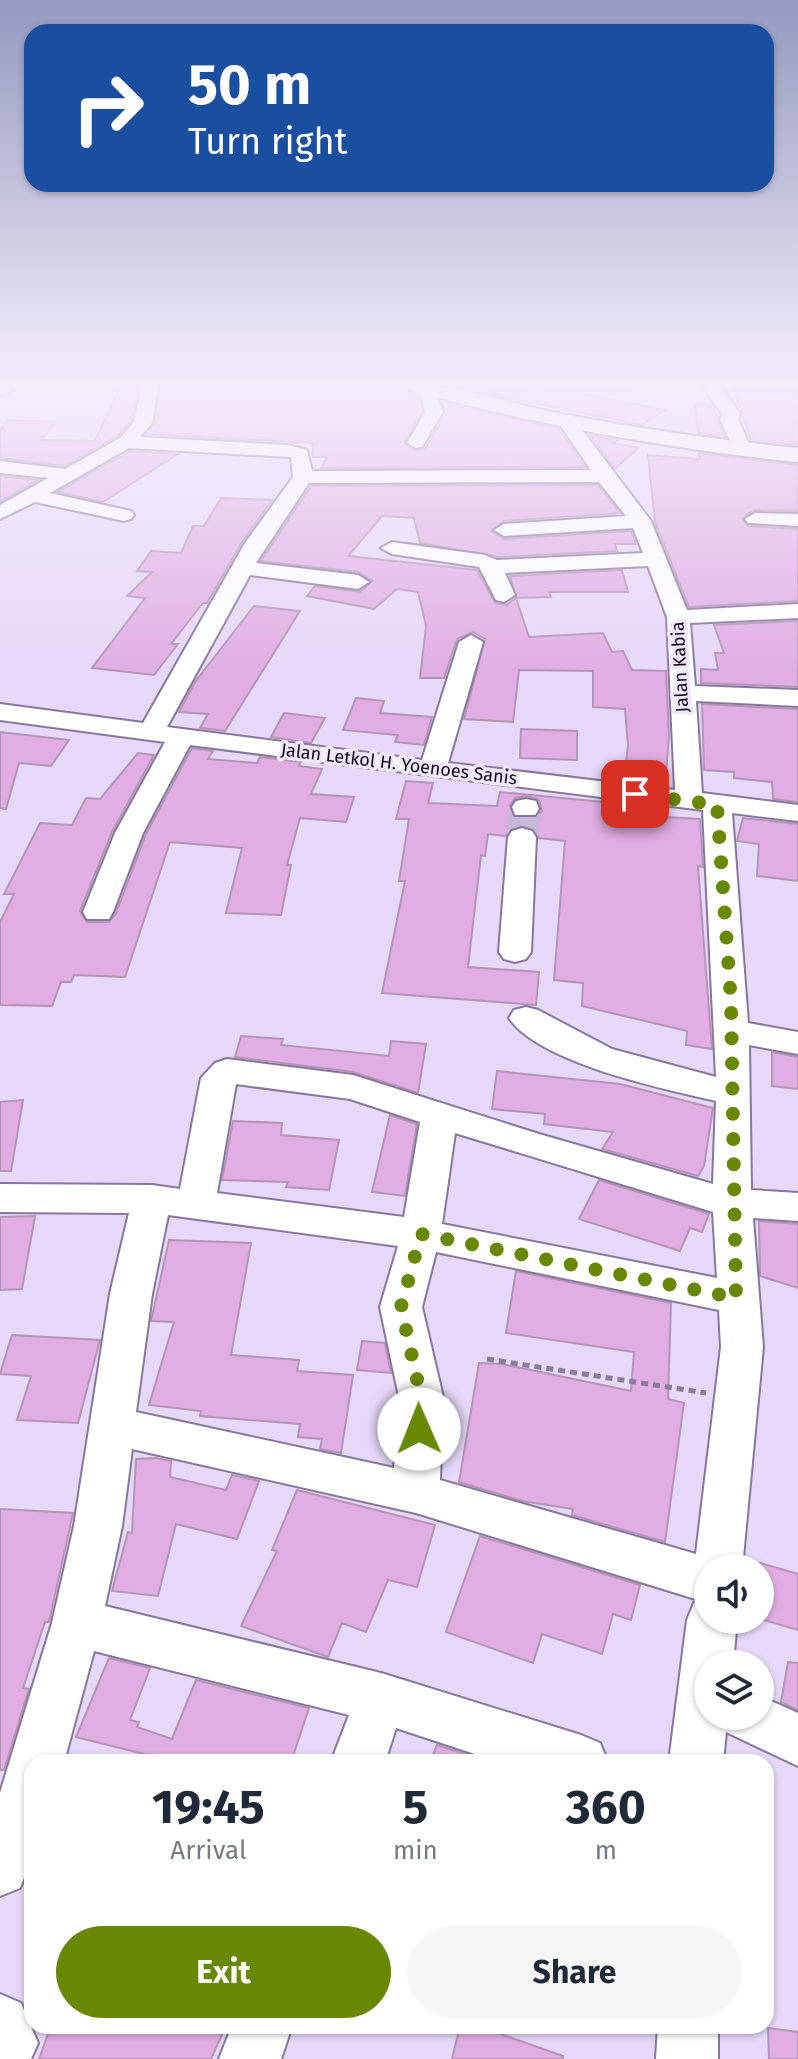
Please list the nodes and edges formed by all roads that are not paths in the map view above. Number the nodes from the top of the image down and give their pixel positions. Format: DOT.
graph roads {
  1 [pos="59,481"];
  2 [pos="300,481"];
  3 [pos="608,481"];
  4 [pos="32,495"];
  5 [pos="0,513"];
  6 [pos="124,515"];
  7 [pos="755,519"];
  8 [pos="798,520"];
  9 [pos="641,521"];
  10 [pos="504,530"];
  11 [pos="392,548"];
  12 [pos="658,559"];
  13 [pos="492,567"];
  14 [pos="243,568"];
  15 [pos="358,582"];
  16 [pos="504,595"];
  17 [pos="798,611"];
  18 [pos="678,617"];
  19 [pos="471,642"];
  20 [pos="681,693"];
  21 [pos="798,698"];
  22 [pos="0,712"];
  23 [pos="151,731"];
  24 [pos="182,736"];
  25 [pos="433,768"];
  26 [pos="703,802"];
  27 [pos="526,805"];
  28 [pos="798,813"];
  29 [pos="98,912"];
  30 [pos="515,952"];
  31 [pos="526,1018"];
  32 [pos="732,1031"];
  33 [pos="798,1043"];
  34 [pos="734,1093"];
  35 [pos="440,1113"];
  36 [pos="0,1198"];
  37 [pos="152,1199"];
  38 [pos="732,1203"];
  39 [pos="196,1205"];
  40 [pos="798,1207"];
  41 [pos="421,1234"];
  42 [pos="736,1298"];
  43 [pos="115,1426"];
  44 [pos="416,1493"];
  45 [pos="719,1554"];
  46 [pos="694,1576"];
  47 [pos="77,1623"];
  48 [pos="381,1698"];
  49 [pos="774,1729"];
  50 [pos="709,1730"];
  51 [pos="798,1740"];
  52 [pos="39,1754"];
  53 [pos="361,1754"];
  54 [pos="556,1754"];
  55 [pos="699,1754"];
  56 [pos="24,1802"];
  57 [pos="0,1868"];
  58 [pos="259,2034"];
  59 [pos="688,2034"];
  60 [pos="250,2059"];
  61 [pos="687,2059"];
  1 -- 4 [label="street"];
  2 -- 14 [label="street"];
  3 -- 9 [label="street, Jalan Kabia"];
  4 -- 5 [label="street"];
  4 -- 6 [label="street"];
  7 -- 8 [label="street"];
  9 -- 10 [label="street"];
  9 -- 12 [label="street, Jalan Kabia"];
  11 -- 13 [label="street"];
  12 -- 13 [label="street"];
  12 -- 18 [label="street, Jalan Kabia"];
  13 -- 16 [label="street"];
  14 -- 15 [label="street"];
  14 -- 23 [label="street"];
  17 -- 18 [label="street"];
  18 -- 20 [label="street, Jalan Kabia"];
  19 -- 25 [label="street"];
  20 -- 21 [label="street"];
  20 -- 26 [label="street, Jalan Kabia"];
  22 -- 23 [label="street, Jalan Letkol H. Yoenoes Sanis"];
  23 -- 24 [label="street, Jalan Letkol H. Yoenoes Sanis"];
  24 -- 25 [label="street, Jalan Letkol H. Yoenoes Sanis"];
  24 -- 29 [label="street"];
  25 -- 27 [label="street, Jalan Letkol H. Yoenoes Sanis"];
  26 -- 27 [label="street, Jalan Letkol H. Yoenoes Sanis"];
  26 -- 28 [label="street, Jalan Letkol H. Yoenoes Sanis"];
  26 -- 32 [label="street, Jalan Kabia"];
  27 -- 30 [label="street"];
  31 -- 34 [label="street"];
  32 -- 33 [label="street"];
  32 -- 34 [label="street, Jalan Kabia"];
  34 -- 38 [label="street, Jalan Kabia"];
  35 -- 38 [label="street"];
  35 -- 39 [label="street"];
  35 -- 41 [label="street"];
  36 -- 37 [label="street"];
  37 -- 39 [label="street"];
  37 -- 43 [label="street"];
  38 -- 40 [label="street"];
  38 -- 42 [label="street, Jalan Kabia"];
  39 -- 41 [label="street"];
  41 -- 42 [label="street"];
  41 -- 44 [label="street"];
  42 -- 45 [label="street, Jalan Kabia"];
  43 -- 44 [label="street"];
  43 -- 47 [label="street"];
  44 -- 46 [label="street"];
  47 -- 48 [label="street"];
  47 -- 52 [label="street"];
  48 -- 53 [label="street"];
  48 -- 54 [label="street"];
  49 -- 51 [label="street"];
  50 -- 55 [label="street"];
  56 -- 57 [label="street"];
  58 -- 60 [label="street"];
  59 -- 61 [label="street"];
}
